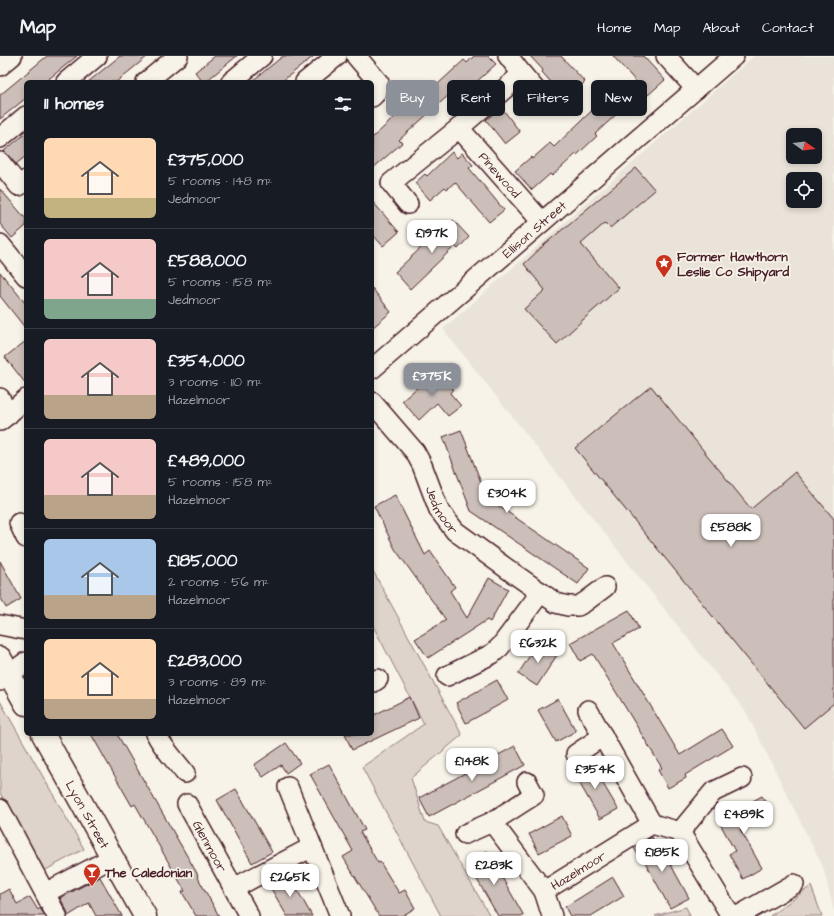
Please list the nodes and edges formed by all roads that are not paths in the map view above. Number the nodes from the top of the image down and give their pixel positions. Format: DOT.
graph roads {
  1 [pos="12,56"];
  2 [pos="97,56"];
  3 [pos="178,56"];
  4 [pos="262,56"];
  5 [pos="337,56"];
  6 [pos="356,56"];
  7 [pos="508,56"];
  8 [pos="666,56"];
  9 [pos="734,56"];
  10 [pos="0,66"];
  11 [pos="522,74"];
  12 [pos="68,80"];
  13 [pos="148,80"];
  14 [pos="233,80"];
  15 [pos="307,80"];
  16 [pos="527,80"];
  17 [pos="696,90"];
  18 [pos="375,93"];
  19 [pos="24,118"];
  20 [pos="459,128"];
  21 [pos="0,138"];
  22 [pos="0,162"];
  23 [pos="24,187"];
  24 [pos="408,204"];
  25 [pos="542,222"];
  26 [pos="0,244"];
  27 [pos="22,264"];
  28 [pos="374,367"];
  29 [pos="24,400"];
  30 [pos="374,404"];
  31 [pos="3,411"];
  32 [pos="605,586"];
  33 [pos="541,592"];
  34 [pos="0,625"];
  35 [pos="24,630"];
  36 [pos="9,669"];
  37 [pos="447,676"];
  38 [pos="24,700"];
  39 [pos="588,710"];
  40 [pos="44,736"];
  41 [pos="157,736"];
  42 [pos="603,736"];
  43 [pos="576,754"];
  44 [pos="186,773"];
  45 [pos="742,778"];
  46 [pos="527,782"];
  47 [pos="288,787"];
  48 [pos="187,804"];
  49 [pos="0,809"];
  50 [pos="492,822"];
  51 [pos="652,824"];
  52 [pos="680,832"];
  53 [pos="465,834"];
  54 [pos="312,847"];
  55 [pos="112,858"];
  56 [pos="794,884"];
  57 [pos="234,888"];
  58 [pos="544,891"];
  59 [pos="45,893"];
  60 [pos="58,916"];
  61 [pos="145,916"];
  62 [pos="249,916"];
  63 [pos="340,916"];
  64 [pos="552,916"];
  65 [pos="731,916"];
  66 [pos="738,916"];
  1 -- 10 [label="street"];
  2 -- 12 [label="street"];
  3 -- 13 [label="street"];
  4 -- 14 [label="street"];
  5 -- 15 [label="street"];
  6 -- 18 [label="street"];
  7 -- 11 [label="street"];
  8 -- 17 [label="street"];
  9 -- 17 [label="street, Ellison Street"];
  11 -- 16 [label="street"];
  11 -- 20 [label="street"];
  17 -- 25 [label="street, Ellison Street"];
  19 -- 21 [label="street"];
  20 -- 24 [label="street"];
  20 -- 25 [label="street, Pinewood"];
  22 -- 23 [label="street"];
  25 -- 28 [label="street, Ellison Street"];
  26 -- 27 [label="street"];
  29 -- 31 [label="street"];
  30 -- 33 [label="street, Jedmoor"];
  32 -- 33 [label="street, Jedmoor"];
  33 -- 37 [label="street"];
  34 -- 35 [label="street"];
  36 -- 38 [label="main road"];
  39 -- 42 [label="street"];
  40 -- 55 [label="main road, Lyon Street"];
  41 -- 44 [label="street"];
  42 -- 43 [label="street"];
  42 -- 51 [label="street"];
  45 -- 52 [label="street"];
  46 -- 50 [label="street"];
  47 -- 54 [label="street"];
  48 -- 57 [label="street, Glenmoor"];
  49 -- 59 [label="street"];
  50 -- 53 [label="street"];
  50 -- 58 [label="street, Hazelmoor"];
  51 -- 52 [label="street"];
  51 -- 58 [label="street, Hazelmoor"];
  52 -- 65 [label="street"];
  54 -- 57 [label="street"];
  54 -- 63 [label="street"];
  55 -- 59 [label="street"];
  55 -- 61 [label="main road, Lyon Street"];
  56 -- 66 [label="street"];
  57 -- 62 [label="street, Glenmoor"];
  58 -- 64 [label="street"];
  59 -- 60 [label="street"];
}
